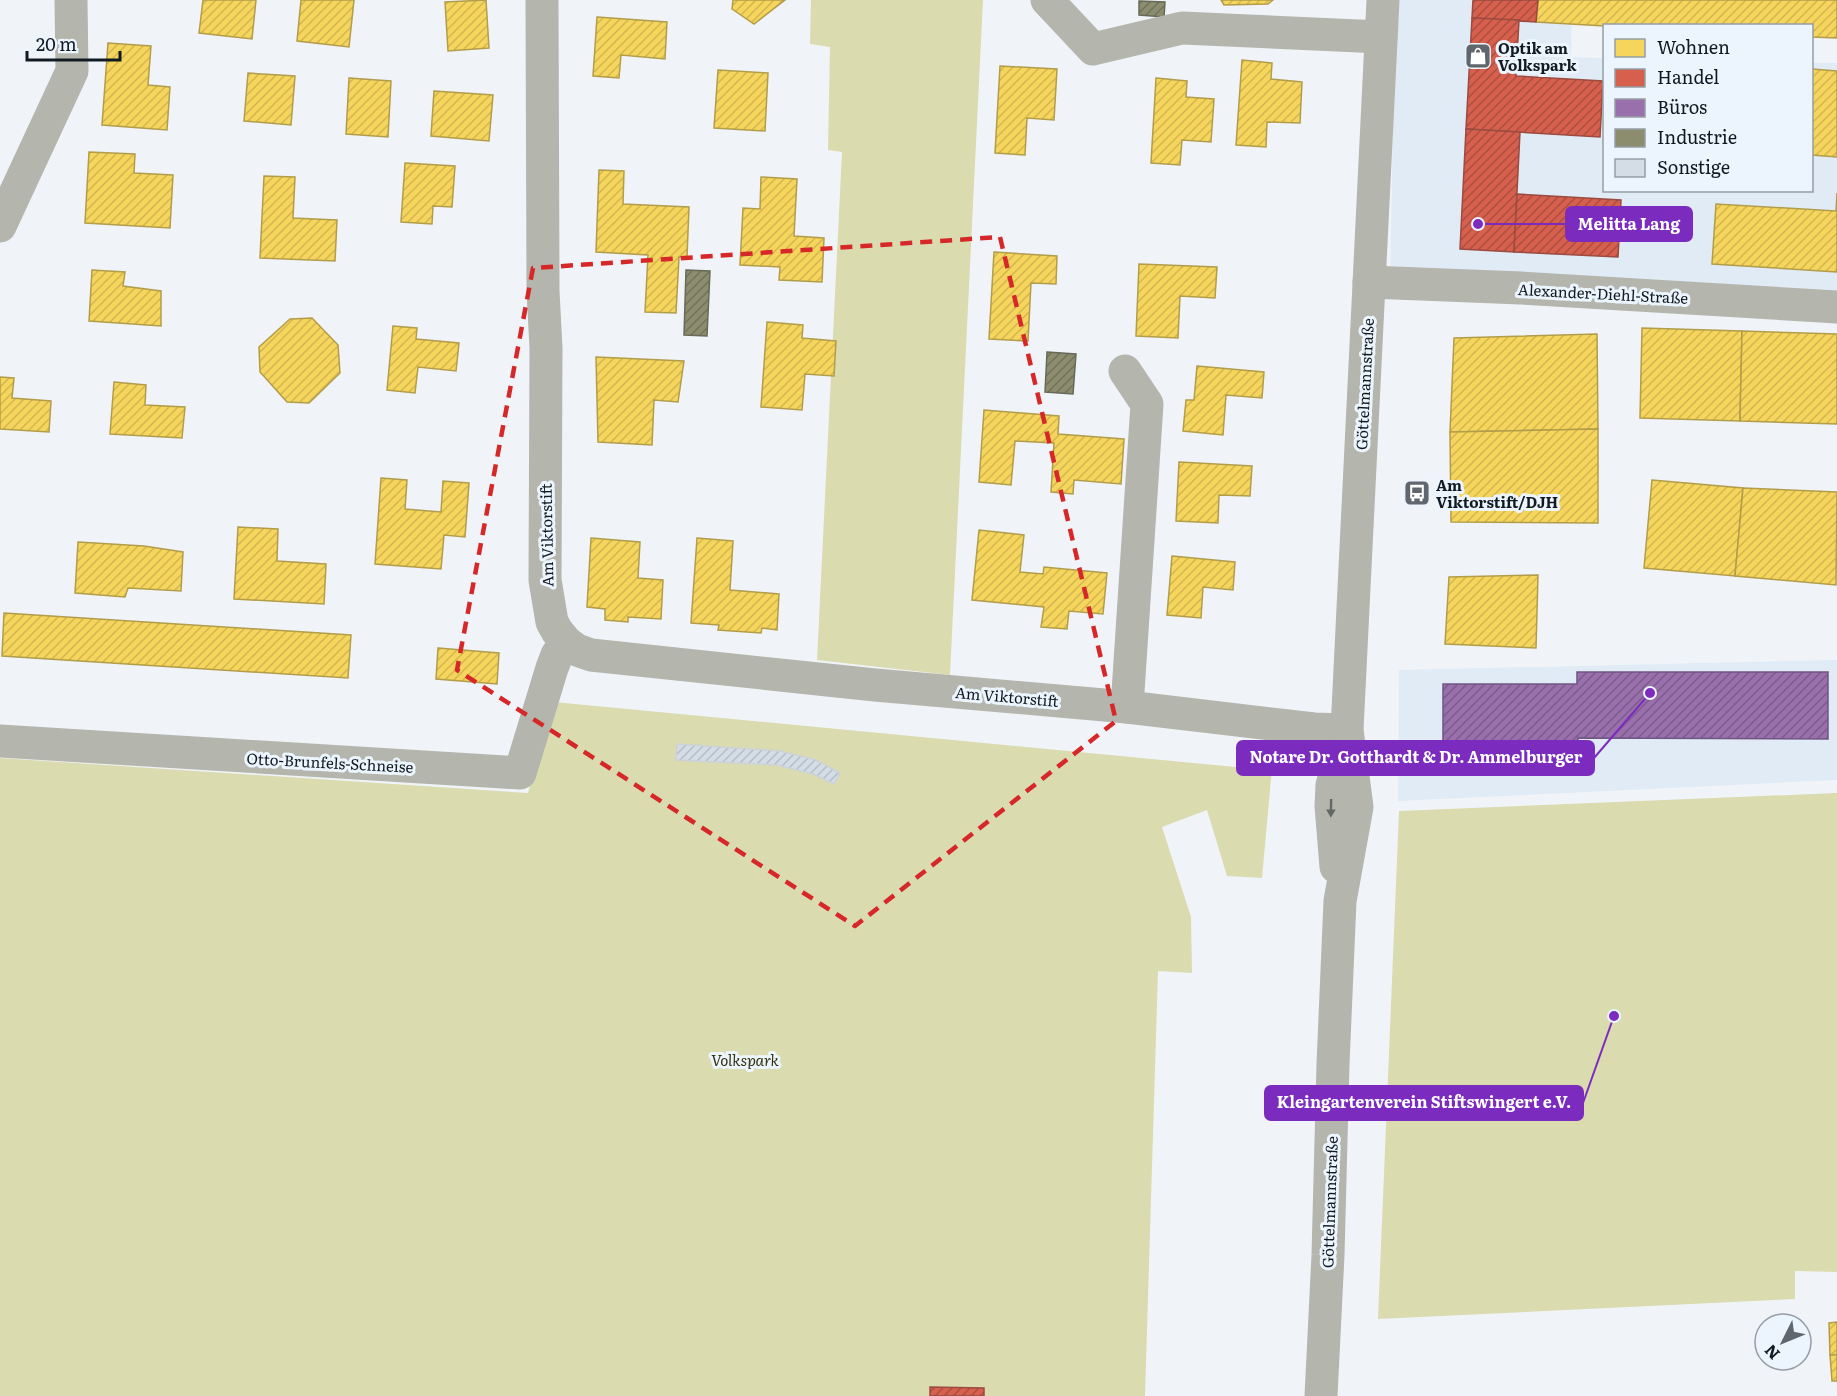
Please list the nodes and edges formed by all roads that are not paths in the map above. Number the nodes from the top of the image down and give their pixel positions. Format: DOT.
graph roads {
  1 [pos="71,0"];
  2 [pos="542,0"];
  3 [pos="1047,0"];
  4 [pos="1383,0"];
  5 [pos="1381,37"];
  6 [pos="0,226"];
  7 [pos="1369,282"];
  8 [pos="1837,307"];
  9 [pos="1125,371"];
  10 [pos="566,642"];
  11 [pos="1127,707"];
  12 [pos="1347,730"];
  13 [pos="0,741"];
  14 [pos="1321,1396"];
  1 -- 6 [label="street"];
  2 -- 10 [label="street, Am Viktorstift"];
  3 -- 5 [label="street"];
  4 -- 5 [label="street, Göttelmannstraße"];
  5 -- 7 [label="street, Göttelmannstraße"];
  7 -- 8 [label="street, Alexander-Diehl-Straße"];
  7 -- 12 [label="street, Göttelmannstraße"];
  9 -- 11 [label="street"];
  10 -- 11 [label="street, Am Viktorstift"];
  10 -- 13 [label="street, Otto-Brunfels-Schneise"];
  11 -- 12 [label="street, Am Viktorstift"];
  12 -- 14 [label="street, Göttelmannstraße"];
}
